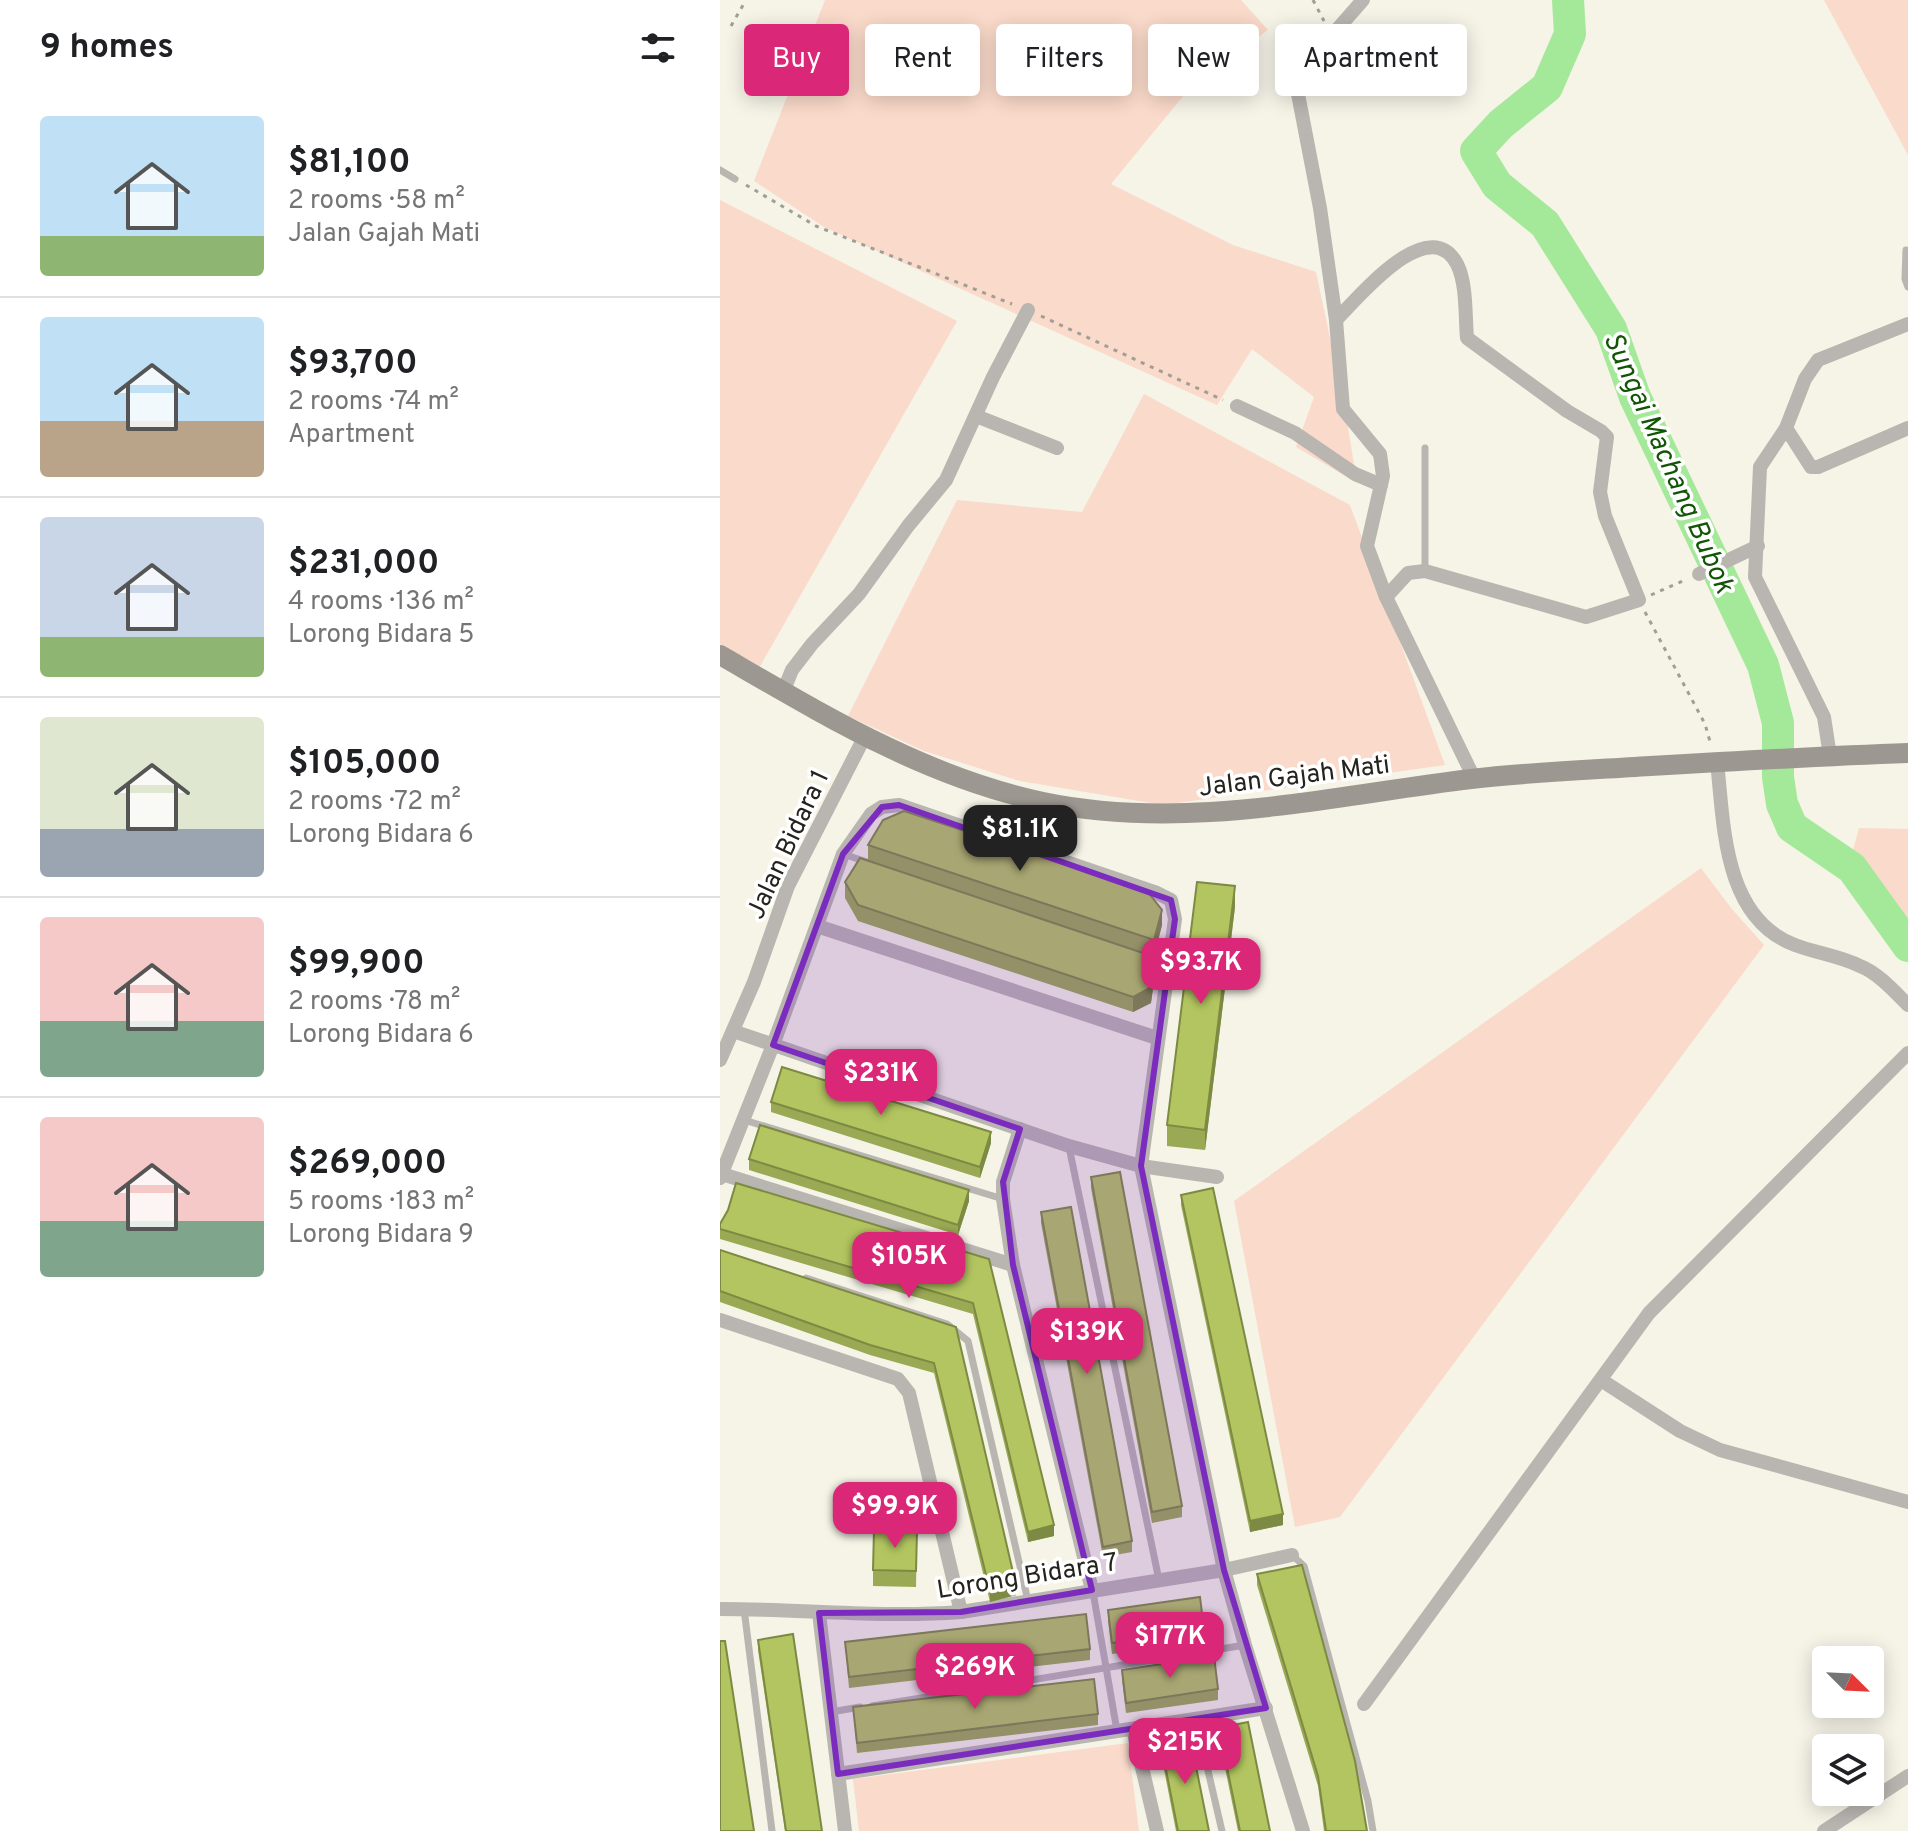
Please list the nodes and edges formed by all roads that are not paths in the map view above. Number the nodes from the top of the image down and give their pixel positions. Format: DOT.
graph roads {
  1 [pos="1363,0"];
  2 [pos="720,170"];
  3 [pos="735,179"];
  4 [pos="1906,250"];
  5 [pos="1908,287"];
  6 [pos="1028,310"];
  7 [pos="1336,320"];
  8 [pos="1908,324"];
  9 [pos="1237,406"];
  10 [pos="976,416"];
  11 [pos="1786,428"];
  12 [pos="1908,428"];
  13 [pos="1057,448"];
  14 [pos="1425,448"];
  15 [pos="1381,485"];
  16 [pos="1758,546"];
  17 [pos="1425,571"];
  18 [pos="1699,574"];
  19 [pos="1386,597"];
  20 [pos="720,655"];
  21 [pos="783,692"];
  22 [pos="864,738"];
  23 [pos="1908,753"];
  24 [pos="1820,756"];
  25 [pos="1717,762"];
  26 [pos="1474,778"];
  27 [pos="843,854"];
  28 [pos="873,864"];
  29 [pos="817,926"];
  30 [pos="1154,958"];
  31 [pos="1169,963"];
  32 [pos="1908,1005"];
  33 [pos="733,1031"];
  34 [pos="1157,1038"];
  35 [pos="773,1045"];
  36 [pos="1908,1053"];
  37 [pos="720,1060"];
  38 [pos="744,1120"];
  39 [pos="1020,1129"];
  40 [pos="1069,1146"];
  41 [pos="1141,1166"];
  42 [pos="721,1176"];
  43 [pos="1217,1177"];
  44 [pos="1003,1199"];
  45 [pos="1013,1265"];
  46 [pos="796,1275"];
  47 [pos="720,1320"];
  48 [pos="1601,1380"];
  49 [pos="1908,1502"];
  50 [pos="1292,1555"];
  51 [pos="1224,1570"];
  52 [pos="1159,1580"];
  53 [pos="1092,1590"];
  54 [pos="1028,1601"];
  55 [pos="720,1609"];
  56 [pos="744,1609"];
  57 [pos="961,1612"];
  58 [pos="819,1613"];
  59 [pos="1245,1645"];
  60 [pos="1106,1668"];
  61 [pos="1364,1704"];
  62 [pos="1266,1708"];
  63 [pos="831,1712"];
  64 [pos="1196,1719"];
  65 [pos="1133,1729"];
  66 [pos="1117,1731"];
  67 [pos="838,1774"];
  68 [pos="1908,1776"];
  69 [pos="772,1831"];
  70 [pos="845,1831"];
  71 [pos="1157,1831"];
  72 [pos="1222,1831"];
  73 [pos="1303,1831"];
  74 [pos="1373,1831"];
  75 [pos="1824,1831"];
  1 -- 7 [label="street"];
  2 -- 3 [label="lane"];
  4 -- 5 [label="lane"];
  6 -- 10 [label="street"];
  7 -- 15 [label="street"];
  7 -- 17 [label="street"];
  8 -- 11 [label="street"];
  9 -- 15 [label="street"];
  10 -- 13 [label="street"];
  10 -- 21 [label="street"];
  11 -- 12 [label="street"];
  11 -- 16 [label="street"];
  14 -- 17 [label="lane"];
  15 -- 19 [label="street"];
  16 -- 18 [label="street"];
  16 -- 24 [label="street"];
  17 -- 19 [label="street"];
  19 -- 26 [label="street"];
  20 -- 21 [label="main road, Jalan Gajah Mati"];
  21 -- 22 [label="main road, Jalan Gajah Mati"];
  22 -- 26 [label="main road, Jalan Gajah Mati"];
  22 -- 33 [label="street, Jalan Bidara 1"];
  23 -- 24 [label="main road, Jalan Gajah Mati"];
  24 -- 25 [label="main road, Jalan Gajah Mati"];
  25 -- 26 [label="main road, Jalan Gajah Mati"];
  25 -- 32 [label="street"];
  27 -- 28 [label="lane"];
  27 -- 29 [label="street"];
  27 -- 31 [label="street"];
  29 -- 34 [label="street"];
  29 -- 35 [label="street"];
  30 -- 31 [label="lane"];
  31 -- 34 [label="street"];
  33 -- 35 [label="street"];
  33 -- 37 [label="street, Jalan Bidara 1"];
  34 -- 41 [label="street"];
  35 -- 38 [label="street"];
  35 -- 39 [label="street"];
  36 -- 48 [label="street"];
  38 -- 42 [label="street"];
  38 -- 44 [label="lane"];
  39 -- 40 [label="street"];
  39 -- 44 [label="street"];
  40 -- 41 [label="street"];
  40 -- 52 [label="lane"];
  41 -- 43 [label="street"];
  41 -- 51 [label="street"];
  42 -- 45 [label="street"];
  44 -- 45 [label="street"];
  45 -- 53 [label="street"];
  46 -- 54 [label="lane"];
  47 -- 57 [label="street"];
  48 -- 49 [label="street"];
  48 -- 61 [label="street"];
  50 -- 51 [label="street, Lorong Bidara 7"];
  50 -- 74 [label="lane"];
  51 -- 52 [label="street, Lorong Bidara 7"];
  51 -- 59 [label="street"];
  52 -- 53 [label="street, Lorong Bidara 7"];
  53 -- 54 [label="street, Lorong Bidara 7"];
  53 -- 60 [label="lane"];
  54 -- 57 [label="street, Lorong Bidara 7"];
  55 -- 56 [label="street, Lorong Bidara 7"];
  56 -- 58 [label="street, Lorong Bidara 7"];
  56 -- 69 [label="lane"];
  57 -- 58 [label="street, Lorong Bidara 7"];
  58 -- 63 [label="street"];
  59 -- 60 [label="lane"];
  59 -- 62 [label="street"];
  60 -- 63 [label="lane"];
  60 -- 66 [label="lane"];
  62 -- 64 [label="street"];
  62 -- 73 [label="street"];
  63 -- 67 [label="street"];
  64 -- 65 [label="street"];
  64 -- 72 [label="lane"];
  65 -- 66 [label="street"];
  65 -- 71 [label="street"];
  66 -- 67 [label="street"];
  67 -- 70 [label="street"];
  68 -- 75 [label="street"];
}
